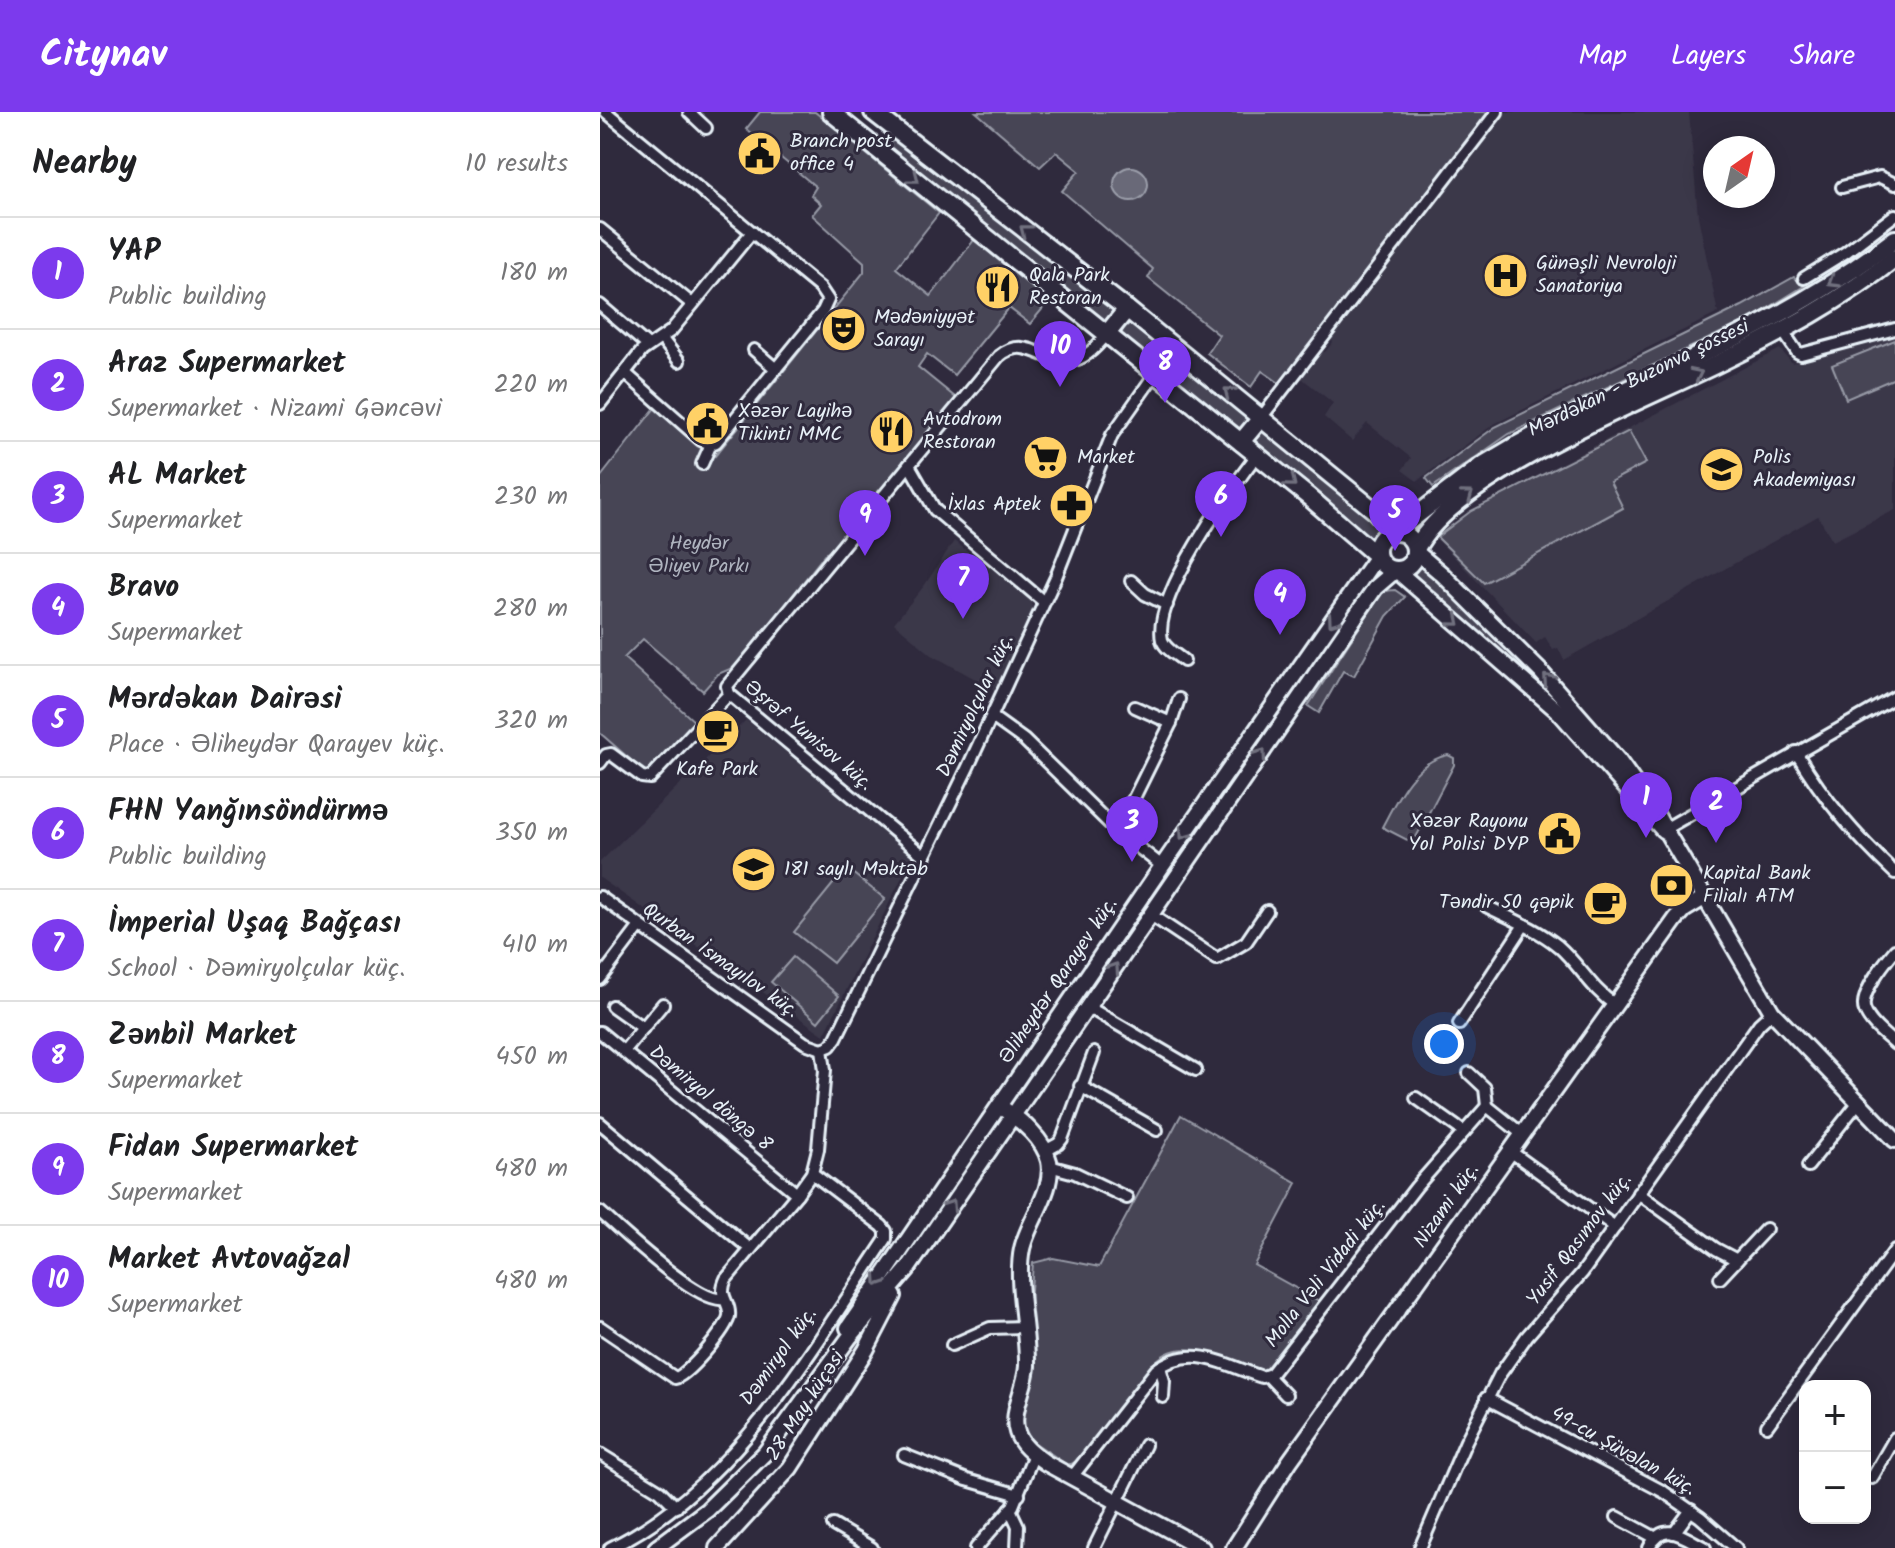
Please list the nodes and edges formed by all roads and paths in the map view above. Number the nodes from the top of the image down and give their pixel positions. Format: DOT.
graph roads {
  1 [pos="606,112"];
  2 [pos="689,112"];
  3 [pos="831,112"];
  4 [pos="873,112"];
  5 [pos="1497,112"];
  6 [pos="706,128"];
  7 [pos="893,128"];
  8 [pos="877,149"];
  9 [pos="1895,184"];
  10 [pos="1842,187"];
  11 [pos="1895,215"];
  12 [pos="600,229"];
  13 [pos="752,232"];
  14 [pos="1895,239"];
  15 [pos="1895,258"];
  16 [pos="1804,278"];
  17 [pos="692,304"];
  18 [pos="600,305"];
  19 [pos="1127,309"];
  20 [pos="1895,329"];
  21 [pos="1782,330"];
  22 [pos="1106,335"];
  23 [pos="662,339"];
  24 [pos="648,346"];
  25 [pos="754,350"];
  26 [pos="679,361"];
  27 [pos="776,369"];
  28 [pos="625,373"];
  29 [pos="1155,374"];
  30 [pos="600,404"];
  31 [pos="1261,418"];
  32 [pos="1241,442"];
  33 [pos="711,444"];
  34 [pos="1257,455"];
  35 [pos="702,464"];
  36 [pos="909,465"];
  37 [pos="1395,532"];
  38 [pos="1415,551"];
  39 [pos="1377,556"];
  40 [pos="1396,570"];
  41 [pos="1131,581"];
  42 [pos="1044,602"];
  43 [pos="1167,605"];
  44 [pos="1184,661"];
  45 [pos="729,694"];
  46 [pos="1895,697"];
  47 [pos="1179,699"];
  48 [pos="1135,707"];
  49 [pos="992,717"];
  50 [pos="1264,719"];
  51 [pos="1171,723"];
  52 [pos="1279,728"];
  53 [pos="1796,752"];
  54 [pos="600,763"];
  55 [pos="1115,829"];
  56 [pos="1663,830"];
  57 [pos="924,856"];
  58 [pos="1162,866"];
  59 [pos="1895,873"];
  60 [pos="600,897"];
  61 [pos="1704,898"];
  62 [pos="1486,906"];
  63 [pos="1267,911"];
  64 [pos="1151,915"];
  65 [pos="1524,925"];
  66 [pos="640,926"];
  67 [pos="1895,950"];
  68 [pos="600,979"];
  69 [pos="1070,1002"];
  70 [pos="663,1004"];
  71 [pos="1615,1005"];
  72 [pos="612,1006"];
  73 [pos="1086,1010"];
  74 [pos="1772,1012"];
  75 [pos="1459,1024"];
  76 [pos="643,1028"];
  77 [pos="600,1032"];
  78 [pos="1895,1044"];
  79 [pos="822,1049"];
  80 [pos="624,1051"];
  81 [pos="1094,1053"];
  82 [pos="1196,1070"];
  83 [pos="1469,1073"];
  84 [pos="1080,1086"];
  85 [pos="1416,1098"];
  86 [pos="1858,1103"];
  87 [pos="998,1105"];
  88 [pos="1487,1106"];
  89 [pos="1012,1115"];
  90 [pos="600,1123"];
  91 [pos="1157,1130"];
  92 [pos="1464,1132"];
  93 [pos="1522,1134"];
  94 [pos="1895,1140"];
  95 [pos="1510,1151"];
  96 [pos="1047,1158"];
  97 [pos="1808,1166"];
  98 [pos="812,1173"];
  99 [pos="938,1193"];
  100 [pos="1638,1193"];
  101 [pos="797,1194"];
  102 [pos="1127,1198"];
  103 [pos="600,1212"];
  104 [pos="1615,1227"];
  105 [pos="1766,1229"];
  106 [pos="750,1249"];
  107 [pos="1895,1250"];
  108 [pos="1737,1260"];
  109 [pos="907,1270"];
  110 [pos="1720,1278"];
  111 [pos="723,1299"];
  112 [pos="600,1327"];
  113 [pos="1025,1327"];
  114 [pos="849,1338"];
  115 [pos="952,1345"];
  116 [pos="866,1350"];
  117 [pos="1160,1367"];
  118 [pos="1268,1376"];
  119 [pos="1286,1395"];
  120 [pos="1163,1397"];
  121 [pos="1486,1398"];
  122 [pos="1767,1426"];
  123 [pos="1895,1438"];
  124 [pos="1145,1445"];
  125 [pos="600,1454"];
  126 [pos="1034,1454"];
  127 [pos="904,1455"];
  128 [pos="1072,1477"];
  129 [pos="1872,1478"];
  130 [pos="1019,1495"];
  131 [pos="1116,1501"];
  132 [pos="676,1507"];
  133 [pos="1010,1509"];
  134 [pos="1691,1510"];
  135 [pos="1617,1517"];
  136 [pos="833,1525"];
  137 [pos="1674,1533"];
  138 [pos="1651,1543"];
  139 [pos="610,1548"];
  140 [pos="645,1548"];
  141 [pos="656,1548"];
  142 [pos="717,1548"];
  143 [pos="872,1548"];
  144 [pos="976,1548"];
  145 [pos="1017,1548"];
  146 [pos="1094,1548"];
  147 [pos="1202,1548"];
  148 [pos="1234,1548"];
  149 [pos="1420,1548"];
  150 [pos="1705,1548"];
  151 [pos="1736,1548"];
  1 -- 13 [label="street"];
  2 -- 6 [label="street"];
  3 -- 8 [label="main road"];
  4 -- 7 [label="main road"];
  5 -- 31 [label="street"];
  7 -- 8 [label="main road"];
  19 -- 7 [label="main road, one-way"];
  8 -- 22 [label="main road, one-way"];
  9 -- 10 [label="street"];
  11 -- 16 [label="street"];
  12 -- 17 [label="street"];
  13 -- 17 [label="street"];
  13 -- 27 [label="street"];
  14 -- 37 [label="main road, one-way"];
  15 -- 21 [label="main road, Mərdəkan - Buzonva şossesi"];
  17 -- 23 [label="street"];
  18 -- 24 [label="street"];
  19 -- 22 [label="main road"];
  31 -- 19 [label="main road, one-way"];
  20 -- 21 [label="street"];
  38 -- 21 [label="main road, Mərdəkan - Buzonva şossesi, one-way"];
  22 -- 29 [label="main road"];
  22 -- 36 [label="street, Əşrəf Yunisov küç."];
  23 -- 24 [label="street"];
  23 -- 26 [label="street"];
  24 -- 28 [label="street"];
  25 -- 27 [label="street"];
  27 -- 33 [label="street"];
  28 -- 30 [label="street"];
  28 -- 33 [label="street"];
  29 -- 32 [label="main road"];
  29 -- 42 [label="street, Dəmiryolçular küç."];
  31 -- 32 [label="main road"];
  31 -- 37 [label="main road"];
  32 -- 34 [label="main road"];
  33 -- 35 [label="street"];
  34 -- 39 [label="main road, one-way"];
  34 -- 43 [label="street"];
  36 -- 42 [label="street"];
  36 -- 45 [label="street, Əşrəf Yunisov küç."];
  37 -- 38 [label="main road"];
  37 -- 39 [label="main road"];
  38 -- 40 [label="main road"];
  56 -- 38 [label="main road, one-way"];
  39 -- 40 [label="main road"];
  39 -- 50 [label="main road, Əliheydər Qarayev küç., one-way"];
  40 -- 52 [label="main road, Əliheydər Qarayev küç."];
  40 -- 56 [label="main road, one-way"];
  41 -- 43 [label="street"];
  42 -- 49 [label="street, Dəmiryolçular küç."];
  43 -- 44 [label="street"];
  45 -- 54 [label="street"];
  45 -- 57 [label="street, Əşrəf Yunisov küç."];
  46 -- 53 [label="street"];
  47 -- 51 [label="street"];
  48 -- 51 [label="street"];
  49 -- 55 [label="street"];
  49 -- 57 [label="street, Dəmiryolçular küç."];
  50 -- 52 [label="main road"];
  50 -- 58 [label="main road, Əliheydər Qarayev küç., one-way"];
  51 -- 55 [label="street"];
  64 -- 52 [label="main road, Əliheydər Qarayev küç., one-way"];
  53 -- 56 [label="street"];
  53 -- 59 [label="street"];
  55 -- 58 [label="street"];
  56 -- 61 [label="main road"];
  57 -- 79 [label="street, Dəmiryolçular küç."];
  58 -- 69 [label="main road, Əliheydər Qarayev küç."];
  60 -- 66 [label="street, Qurban İsmayılov küç."];
  61 -- 71 [label="main road, Nizami küç."];
  61 -- 74 [label="main road"];
  62 -- 65 [label="street"];
  63 -- 64 [label="street"];
  73 -- 64 [label="main road, Əliheydər Qarayev küç., one-way"];
  65 -- 71 [label="street"];
  65 -- 75 [label="street"];
  66 -- 68 [label="street"];
  66 -- 79 [label="street, Qurban İsmayılov küç."];
  67 -- 78 [label="street"];
  69 -- 73 [label="main road"];
  69 -- 87 [label="main road, Əliheydər Qarayev küç."];
  70 -- 76 [label="street"];
  71 -- 93 [label="main road, Nizami küç."];
  72 -- 76 [label="street"];
  73 -- 82 [label="street"];
  73 -- 89 [label="main road, Əliheydər Qarayev küç."];
  74 -- 86 [label="main road"];
  74 -- 100 [label="street, Yusif Qasımov küç."];
  76 -- 80 [label="street"];
  77 -- 80 [label="street, Dəmiryol döngə 8"];
  79 -- 98 [label="street"];
  80 -- 101 [label="street, Dəmiryol döngə 8"];
  81 -- 84 [label="street"];
  83 -- 88 [label="street"];
  84 -- 91 [label="street"];
  84 -- 96 [label="street"];
  85 -- 92 [label="street"];
  86 -- 94 [label="main road"];
  86 -- 97 [label="street"];
  87 -- 89 [label="main road"];
  87 -- 99 [label="main road, Əliheydər Qarayev küç."];
  88 -- 92 [label="street, Molla Vəli Vidadi küç."];
  88 -- 93 [label="street"];
  89 -- 96 [label="main road"];
  109 -- 89 [label="main road, Əliheydər Qarayev küç., one-way"];
  90 -- 106 [label="street"];
  92 -- 118 [label="street, Molla Vəli Vidadi küç."];
  93 -- 95 [label="main road, Nizami küç."];
  95 -- 104 [label="street"];
  95 -- 148 [label="main road, Nizami küç."];
  96 -- 102 [label="street"];
  96 -- 113 [label="main road"];
  98 -- 101 [label="street"];
  98 -- 132 [label="street, Dəmiryol küç."];
  99 -- 109 [label="main road"];
  99 -- 140 [label="main road, one-way"];
  100 -- 104 [label="street, Yusif Qasımov küç."];
  100 -- 108 [label="street"];
  101 -- 106 [label="street"];
  103 -- 111 [label="street"];
  104 -- 121 [label="street, Yusif Qasımov küç."];
  105 -- 108 [label="street"];
  106 -- 111 [label="street"];
  107 -- 122 [label="street"];
  108 -- 110 [label="street"];
  109 -- 114 [label="main road"];
  109 -- 116 [label="main road, 28 May küçəsi"];
  111 -- 112 [label="street"];
  113 -- 115 [label="street"];
  113 -- 126 [label="main road"];
  114 -- 116 [label="main road"];
  114 -- 141 [label="main road"];
  116 -- 142 [label="main road, 28 May küçəsi"];
  117 -- 118 [label="street, Molla Vəli Vidadi küç."];
  117 -- 120 [label="street"];
  117 -- 128 [label="street"];
  118 -- 119 [label="street"];
  121 -- 134 [label="street, 49-cu Şüvəlan küç."];
  121 -- 149 [label="street, Yusif Qasımov küç."];
  123 -- 129 [label="street"];
  124 -- 131 [label="street"];
  125 -- 132 [label="street"];
  126 -- 128 [label="main road"];
  126 -- 130 [label="street"];
  127 -- 130 [label="street"];
  128 -- 131 [label="main road"];
  130 -- 133 [label="street"];
  131 -- 146 [label="street"];
  131 -- 147 [label="main road"];
  132 -- 139 [label="street, Dəmiryol küç."];
  133 -- 144 [label="street"];
  133 -- 145 [label="street"];
  134 -- 137 [label="street"];
  134 -- 151 [label="street, 49-cu Şüvəlan küç."];
  135 -- 138 [label="street"];
  136 -- 143 [label="street"];
  137 -- 138 [label="street"];
  137 -- 150 [label="street"];
}
